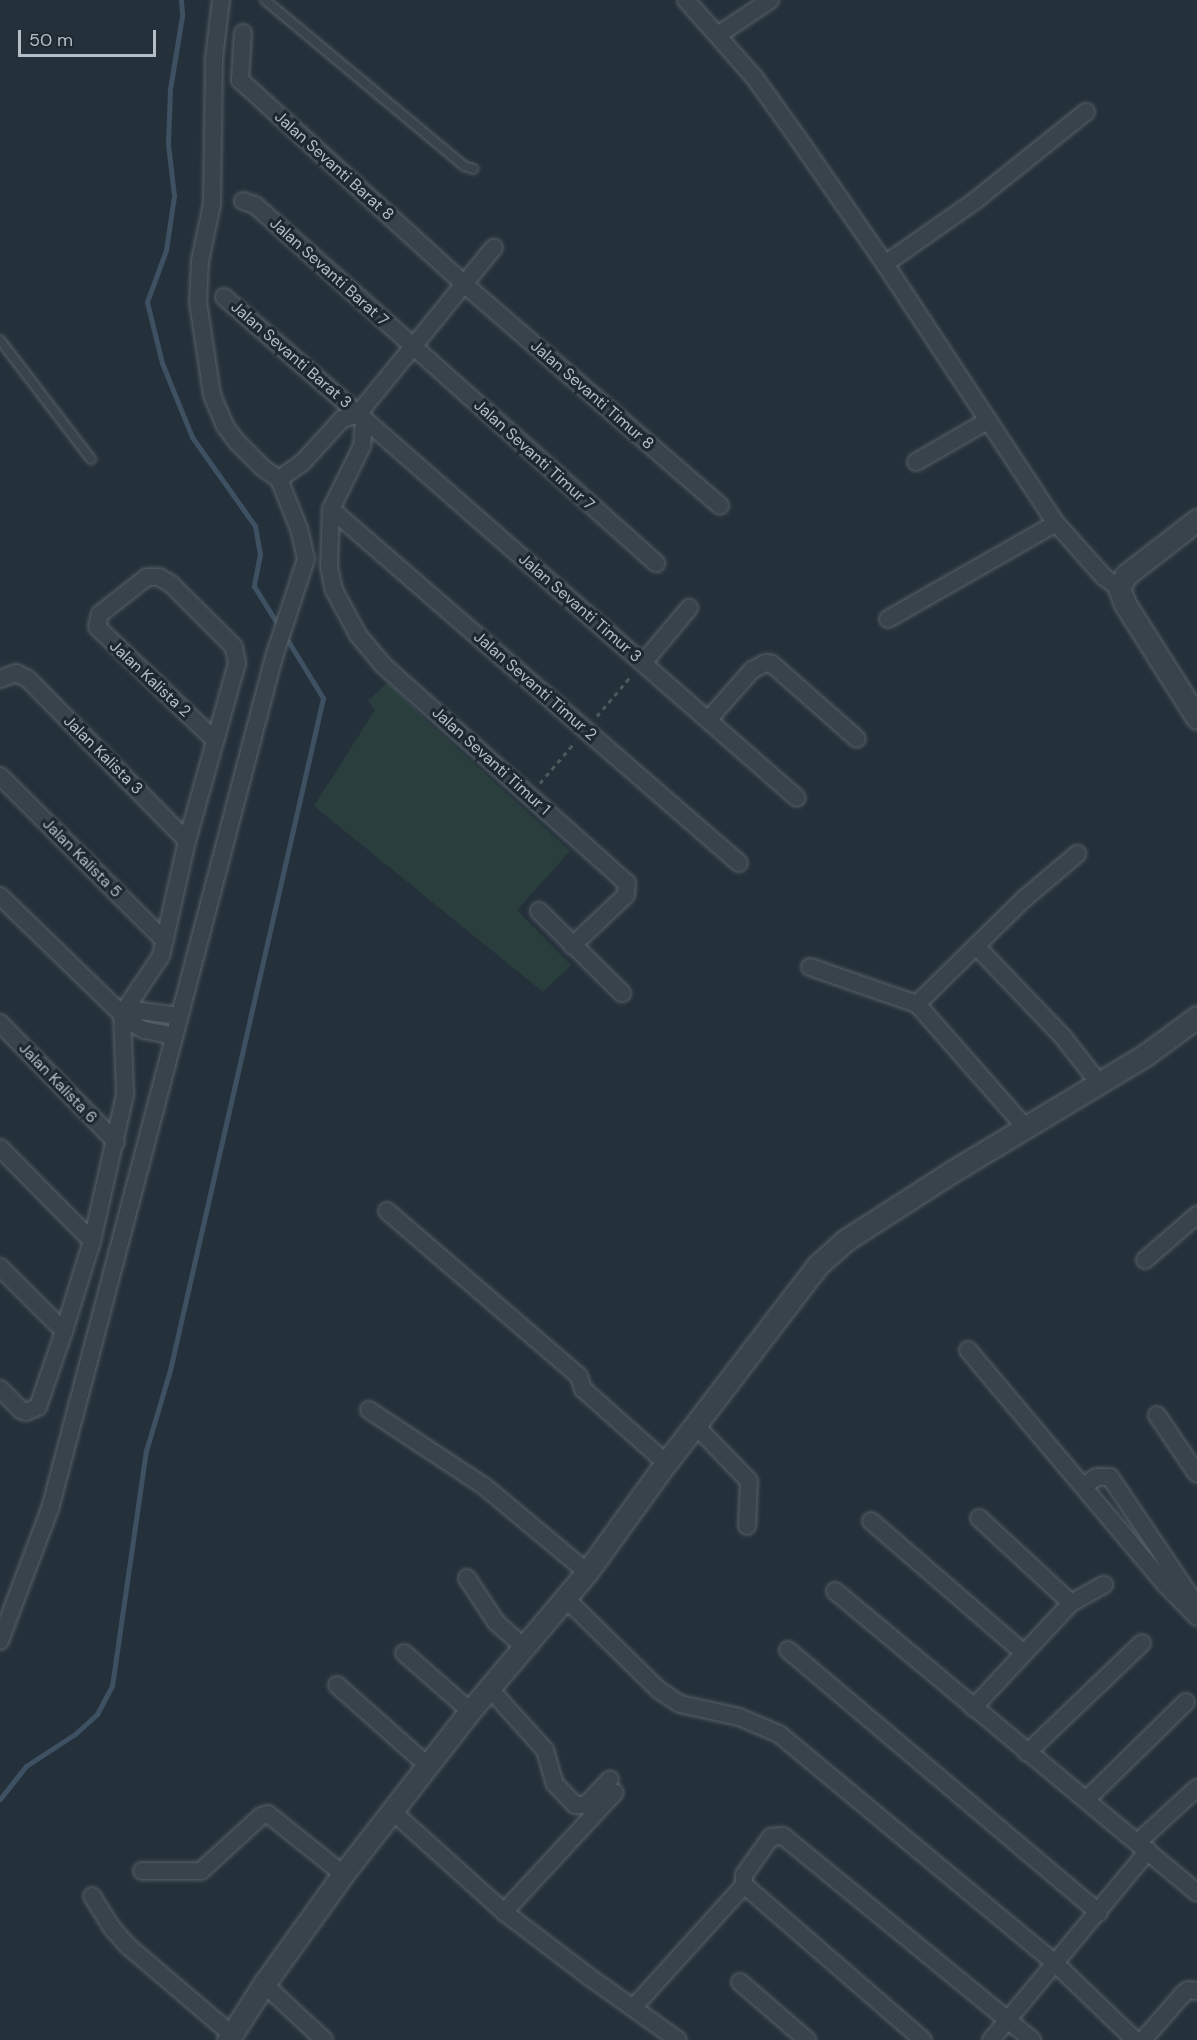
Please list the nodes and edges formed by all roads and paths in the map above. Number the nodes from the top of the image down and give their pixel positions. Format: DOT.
graph roads {
  1 [pos="221,0"];
  2 [pos="265,0"];
  3 [pos="686,0"];
  4 [pos="770,0"];
  5 [pos="243,33"];
  6 [pos="718,35"];
  7 [pos="1086,112"];
  8 [pos="474,169"];
  9 [pos="243,201"];
  10 [pos="494,248"];
  11 [pos="885,264"];
  12 [pos="463,283"];
  13 [pos="224,297"];
  14 [pos="0,340"];
  15 [pos="412,346"];
  16 [pos="361,417"];
  17 [pos="987,421"];
  18 [pos="91,459"];
  19 [pos="916,462"];
  20 [pos="279,479"];
  21 [pos="720,506"];
  22 [pos="332,509"];
  23 [pos="1197,520"];
  24 [pos="1056,523"];
  25 [pos="656,563"];
  26 [pos="1119,588"];
  27 [pos="689,608"];
  28 [pos="888,619"];
  29 [pos="643,663"];
  30 [pos="0,679"];
  31 [pos="1197,717"];
  32 [pos="709,719"];
  33 [pos="857,739"];
  34 [pos="215,740"];
  35 [pos="0,776"];
  36 [pos="797,798"];
  37 [pos="187,841"];
  38 [pos="1077,854"];
  39 [pos="739,863"];
  40 [pos="0,896"];
  41 [pos="539,911"];
  42 [pos="165,940"];
  43 [pos="572,946"];
  44 [pos="976,946"];
  45 [pos="810,967"];
  46 [pos="622,993"];
  47 [pos="918,1004"];
  48 [pos="122,1014"];
  49 [pos="179,1016"];
  50 [pos="1197,1017"];
  51 [pos="0,1023"];
  52 [pos="174,1036"];
  53 [pos="1099,1083"];
  54 [pos="1026,1128"];
  55 [pos="116,1142"];
  56 [pos="0,1148"];
  57 [pos="387,1211"];
  58 [pos="1197,1215"];
  59 [pos="92,1241"];
  60 [pos="1145,1260"];
  61 [pos="0,1267"];
  62 [pos="64,1331"];
  63 [pos="968,1350"];
  64 [pos="0,1389"];
  65 [pos="369,1410"];
  66 [pos="1157,1415"];
  67 [pos="695,1425"];
  68 [pos="666,1463"];
  69 [pos="1197,1474"];
  70 [pos="1083,1486"];
  71 [pos="979,1518"];
  72 [pos="871,1521"];
  73 [pos="747,1526"];
  74 [pos="587,1572"];
  75 [pos="467,1578"];
  76 [pos="1104,1585"];
  77 [pos="834,1591"];
  78 [pos="565,1598"];
  79 [pos="1071,1603"];
  80 [pos="1197,1606"];
  81 [pos="1197,1617"];
  82 [pos="0,1641"];
  83 [pos="1142,1643"];
  84 [pos="524,1647"];
  85 [pos="788,1650"];
  86 [pos="404,1653"];
  87 [pos="1024,1653"];
  88 [pos="338,1685"];
  89 [pos="490,1689"];
  90 [pos="1186,1702"];
  91 [pos="973,1708"];
  92 [pos="470,1711"];
  93 [pos="1028,1753"];
  94 [pos="427,1765"];
  95 [pos="1197,1788"];
  96 [pos="1086,1800"];
  97 [pos="392,1811"];
  98 [pos="1143,1847"];
  99 [pos="142,1871"];
  100 [pos="343,1874"];
  101 [pos="1193,1884"];
  102 [pos="744,1885"];
  103 [pos="92,1896"];
  104 [pos="504,1912"];
  105 [pos="1099,1913"];
  106 [pos="1056,1964"];
  107 [pos="740,1982"];
  108 [pos="264,1984"];
  109 [pos="1197,1991"];
  110 [pos="633,2008"];
  111 [pos="1008,2020"];
  112 [pos="229,2037"];
  113 [pos="324,2040"];
  114 [pos="678,2040"];
  115 [pos="807,2040"];
  116 [pos="923,2040"];
  117 [pos="991,2040"];
  118 [pos="1032,2040"];
  119 [pos="1135,2040"];
  120 [pos="1143,2040"];
  1 -- 20 [label="street"];
  2 -- 8 [label="lane"];
  3 -- 6 [label="street"];
  4 -- 6 [label="street"];
  5 -- 12 [label="street, Jalan Sevanti Barat 8"];
  6 -- 11 [label="street"];
  7 -- 11 [label="street"];
  9 -- 15 [label="street, Jalan Sevanti Barat 7"];
  10 -- 12 [label="street"];
  11 -- 17 [label="street"];
  12 -- 15 [label="street"];
  12 -- 21 [label="street, Jalan Sevanti Timur 8"];
  13 -- 16 [label="street, Jalan Sevanti Barat 3"];
  14 -- 18 [label="lane"];
  15 -- 16 [label="street"];
  15 -- 25 [label="street, Jalan Sevanti Timur 7"];
  16 -- 20 [label="street"];
  16 -- 22 [label="street"];
  16 -- 29 [label="street, Jalan Sevanti Timur 3"];
  17 -- 19 [label="street"];
  17 -- 24 [label="street"];
  20 -- 49 [label="street"];
  22 -- 39 [label="street, Jalan Sevanti Timur 2"];
  22 -- 43 [label="street, Jalan Sevanti Timur 1"];
  23 -- 26 [label="street"];
  24 -- 26 [label="street"];
  24 -- 28 [label="street"];
  26 -- 31 [label="street"];
  27 -- 29 [label="street"];
  29 -- 32 [label="street, Jalan Sevanti Timur 3"];
  30 -- 37 [label="street, Jalan Kalista 3"];
  32 -- 33 [label="street"];
  32 -- 36 [label="street, Jalan Sevanti Timur 3"];
  34 -- 34 [label="street, Jalan Kalista 2"];
  34 -- 37 [label="street"];
  35 -- 42 [label="street, Jalan Kalista 5"];
  37 -- 42 [label="street"];
  38 -- 44 [label="street"];
  40 -- 48 [label="street"];
  41 -- 43 [label="street"];
  42 -- 48 [label="street"];
  43 -- 46 [label="street"];
  44 -- 47 [label="street"];
  44 -- 53 [label="street"];
  45 -- 47 [label="street"];
  47 -- 54 [label="street"];
  48 -- 49 [label="street"];
  48 -- 52 [label="street"];
  48 -- 55 [label="street"];
  49 -- 52 [label="street"];
  50 -- 53 [label="street"];
  51 -- 55 [label="street, Jalan Kalista 6"];
  52 -- 82 [label="street"];
  53 -- 54 [label="street"];
  54 -- 67 [label="street"];
  55 -- 59 [label="street"];
  56 -- 59 [label="street"];
  57 -- 68 [label="street"];
  58 -- 60 [label="street"];
  59 -- 62 [label="street"];
  61 -- 62 [label="street"];
  62 -- 64 [label="street"];
  63 -- 70 [label="street"];
  65 -- 74 [label="street"];
  66 -- 69 [label="street"];
  67 -- 68 [label="street"];
  67 -- 73 [label="street"];
  68 -- 74 [label="street"];
  70 -- 80 [label="street"];
  70 -- 81 [label="street"];
  71 -- 79 [label="street"];
  72 -- 87 [label="street"];
  74 -- 78 [label="street"];
  75 -- 84 [label="street"];
  76 -- 79 [label="street"];
  77 -- 91 [label="street"];
  78 -- 84 [label="street"];
  78 -- 106 [label="street"];
  79 -- 87 [label="street"];
  83 -- 93 [label="street"];
  84 -- 89 [label="street"];
  85 -- 105 [label="street"];
  86 -- 92 [label="street"];
  87 -- 91 [label="street"];
  88 -- 94 [label="street"];
  89 -- 92 [label="street"];
  89 -- 104 [label="street"];
  90 -- 96 [label="street"];
  91 -- 93 [label="street"];
  92 -- 94 [label="street"];
  93 -- 96 [label="street"];
  94 -- 97 [label="street"];
  95 -- 98 [label="street"];
  96 -- 98 [label="street"];
  97 -- 100 [label="street"];
  97 -- 104 [label="street"];
  98 -- 101 [label="street"];
  98 -- 105 [label="street"];
  99 -- 100 [label="street"];
  100 -- 108 [label="street"];
  102 -- 110 [label="street"];
  102 -- 111 [label="street"];
  102 -- 116 [label="street"];
  103 -- 112 [label="street"];
  104 -- 110 [label="street"];
  105 -- 106 [label="street"];
  106 -- 111 [label="street"];
  106 -- 119 [label="street"];
  107 -- 115 [label="street"];
  108 -- 112 [label="street"];
  108 -- 113 [label="street"];
  109 -- 120 [label="street"];
  110 -- 114 [label="street"];
  111 -- 117 [label="street"];
  111 -- 118 [label="street"];
}
